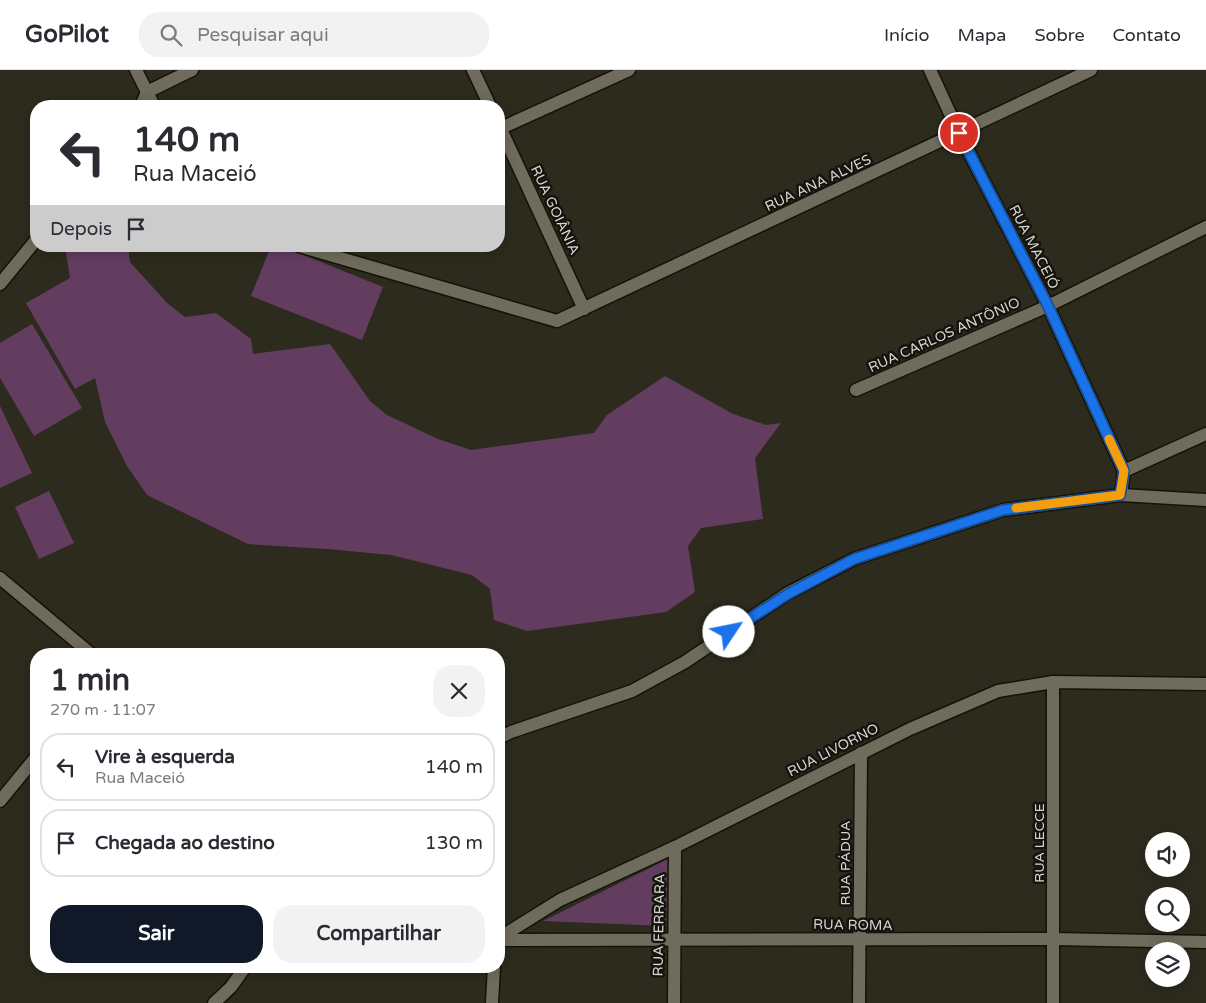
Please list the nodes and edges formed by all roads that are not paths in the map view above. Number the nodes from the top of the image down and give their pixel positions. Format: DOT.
graph roads {
  1 [pos="136,70"];
  2 [pos="192,70"];
  3 [pos="473,70"];
  4 [pos="629,70"];
  5 [pos="930,70"];
  6 [pos="1091,70"];
  7 [pos="147,92"];
  8 [pos="144,100"];
  9 [pos="151,100"];
  10 [pos="487,100"];
  11 [pos="505,124"];
  12 [pos="959,133"];
  13 [pos="505,140"];
  14 [pos="1206,227"];
  15 [pos="30,247"];
  16 [pos="319,252"];
  17 [pos="0,284"];
  18 [pos="1048,306"];
  19 [pos="584,308"];
  20 [pos="856,390"];
  21 [pos="1206,434"];
  22 [pos="1124,471"];
  23 [pos="1120,495"];
  24 [pos="1206,500"];
  25 [pos="0,578"];
  26 [pos="84,648"];
  27 [pos="1053,682"];
  28 [pos="1206,684"];
  29 [pos="505,736"];
  30 [pos="860,753"];
  31 [pos="30,764"];
  32 [pos="0,801"];
  33 [pos="675,846"];
  34 [pos="505,935"];
  35 [pos="505,939"];
  36 [pos="674,939"];
  37 [pos="1054,939"];
  38 [pos="860,940"];
  39 [pos="1206,942"];
  40 [pos="241,973"];
  41 [pos="494,973"];
  42 [pos="214,1003"];
  43 [pos="492,1003"];
  44 [pos="674,1003"];
  45 [pos="859,1003"];
  46 [pos="1053,1003"];
  1 -- 7 [label="street"];
  2 -- 7 [label="street"];
  3 -- 10 [label="street"];
  4 -- 11 [label="street"];
  5 -- 12 [label="street, RUA MACEIÓ"];
  6 -- 12 [label="street, RUA ANA ALVES"];
  7 -- 8 [label="street"];
  7 -- 9 [label="street"];
  12 -- 18 [label="street, RUA MACEIÓ"];
  12 -- 19 [label="street, RUA ANA ALVES"];
  13 -- 19 [label="street, RUA GOIÂNIA"];
  14 -- 18 [label="street, RUA CARLOS ANTÔNIO"];
  15 -- 17 [label="street"];
  16 -- 19 [label="street, RUA ANA ALVES"];
  18 -- 20 [label="street, RUA CARLOS ANTÔNIO"];
  18 -- 22 [label="street, RUA MACEIÓ"];
  21 -- 22 [label="street"];
  22 -- 23 [label="street"];
  23 -- 24 [label="street"];
  23 -- 29 [label="street"];
  25 -- 26 [label="street"];
  27 -- 28 [label="street, RUA LIVORNO"];
  27 -- 30 [label="street, RUA LIVORNO"];
  27 -- 37 [label="street, RUA LECCE"];
  30 -- 33 [label="street, RUA LIVORNO"];
  30 -- 38 [label="street, RUA PÁDUA"];
  31 -- 32 [label="street"];
  33 -- 34 [label="street, RUA LIVORNO"];
  33 -- 36 [label="street, RUA FERRARA"];
  35 -- 36 [label="street, RUA ROMA"];
  36 -- 38 [label="street, RUA ROMA"];
  36 -- 44 [label="street, RUA FERRARA"];
  37 -- 38 [label="street, RUA ROMA"];
  37 -- 39 [label="street, RUA ROMA"];
  37 -- 46 [label="street, RUA LECCE"];
  38 -- 45 [label="street, RUA PÁDUA"];
  40 -- 42 [label="street"];
  41 -- 43 [label="street"];
}
